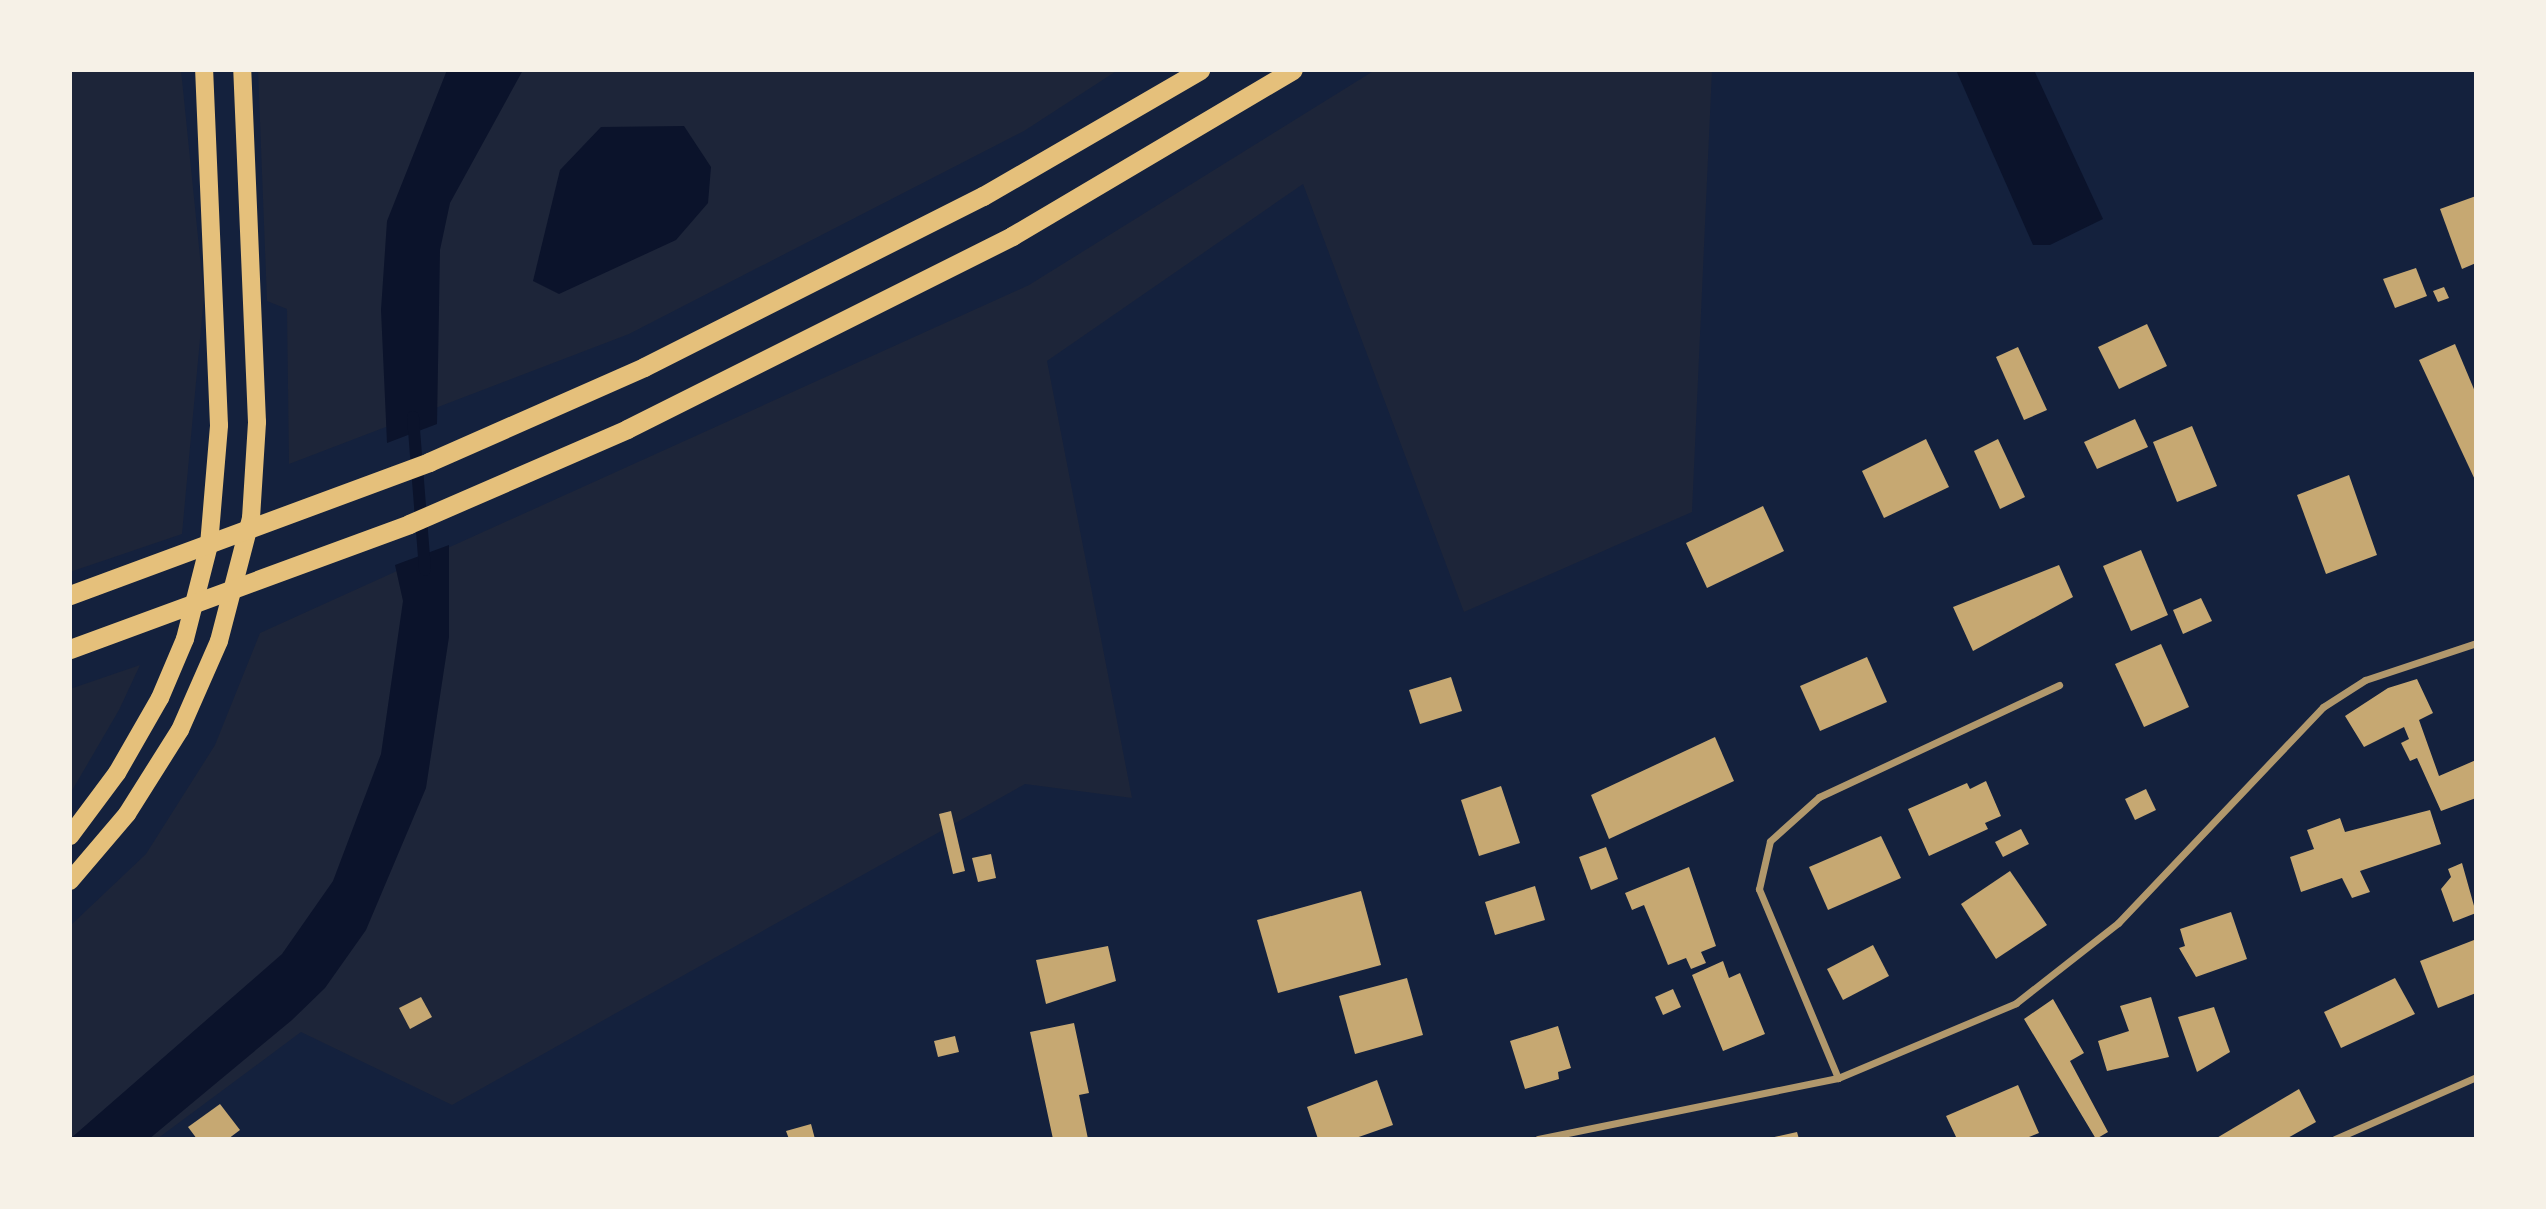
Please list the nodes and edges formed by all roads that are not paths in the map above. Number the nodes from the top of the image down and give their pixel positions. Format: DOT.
graph roads {
  1 [pos="204,70"];
  2 [pos="242,70"];
  3 [pos="1200,70"];
  4 [pos="1293,70"];
  5 [pos="70,595"];
  6 [pos="2476,643"];
  7 [pos="70,649"];
  8 [pos="2059,685"];
  9 [pos="70,836"];
  10 [pos="70,881"];
  11 [pos="2476,1077"];
  12 [pos="1838,1078"];
  13 [pos="1538,1139"];
  14 [pos="2335,1139"];
  1 -- 9 [label="main road"];
  2 -- 10 [label="main road"];
  3 -- 5 [label="highway"];
  4 -- 7 [label="highway"];
  6 -- 12 [label="street"];
  8 -- 12 [label="street"];
  11 -- 14 [label="street"];
  12 -- 13 [label="street"];
}
